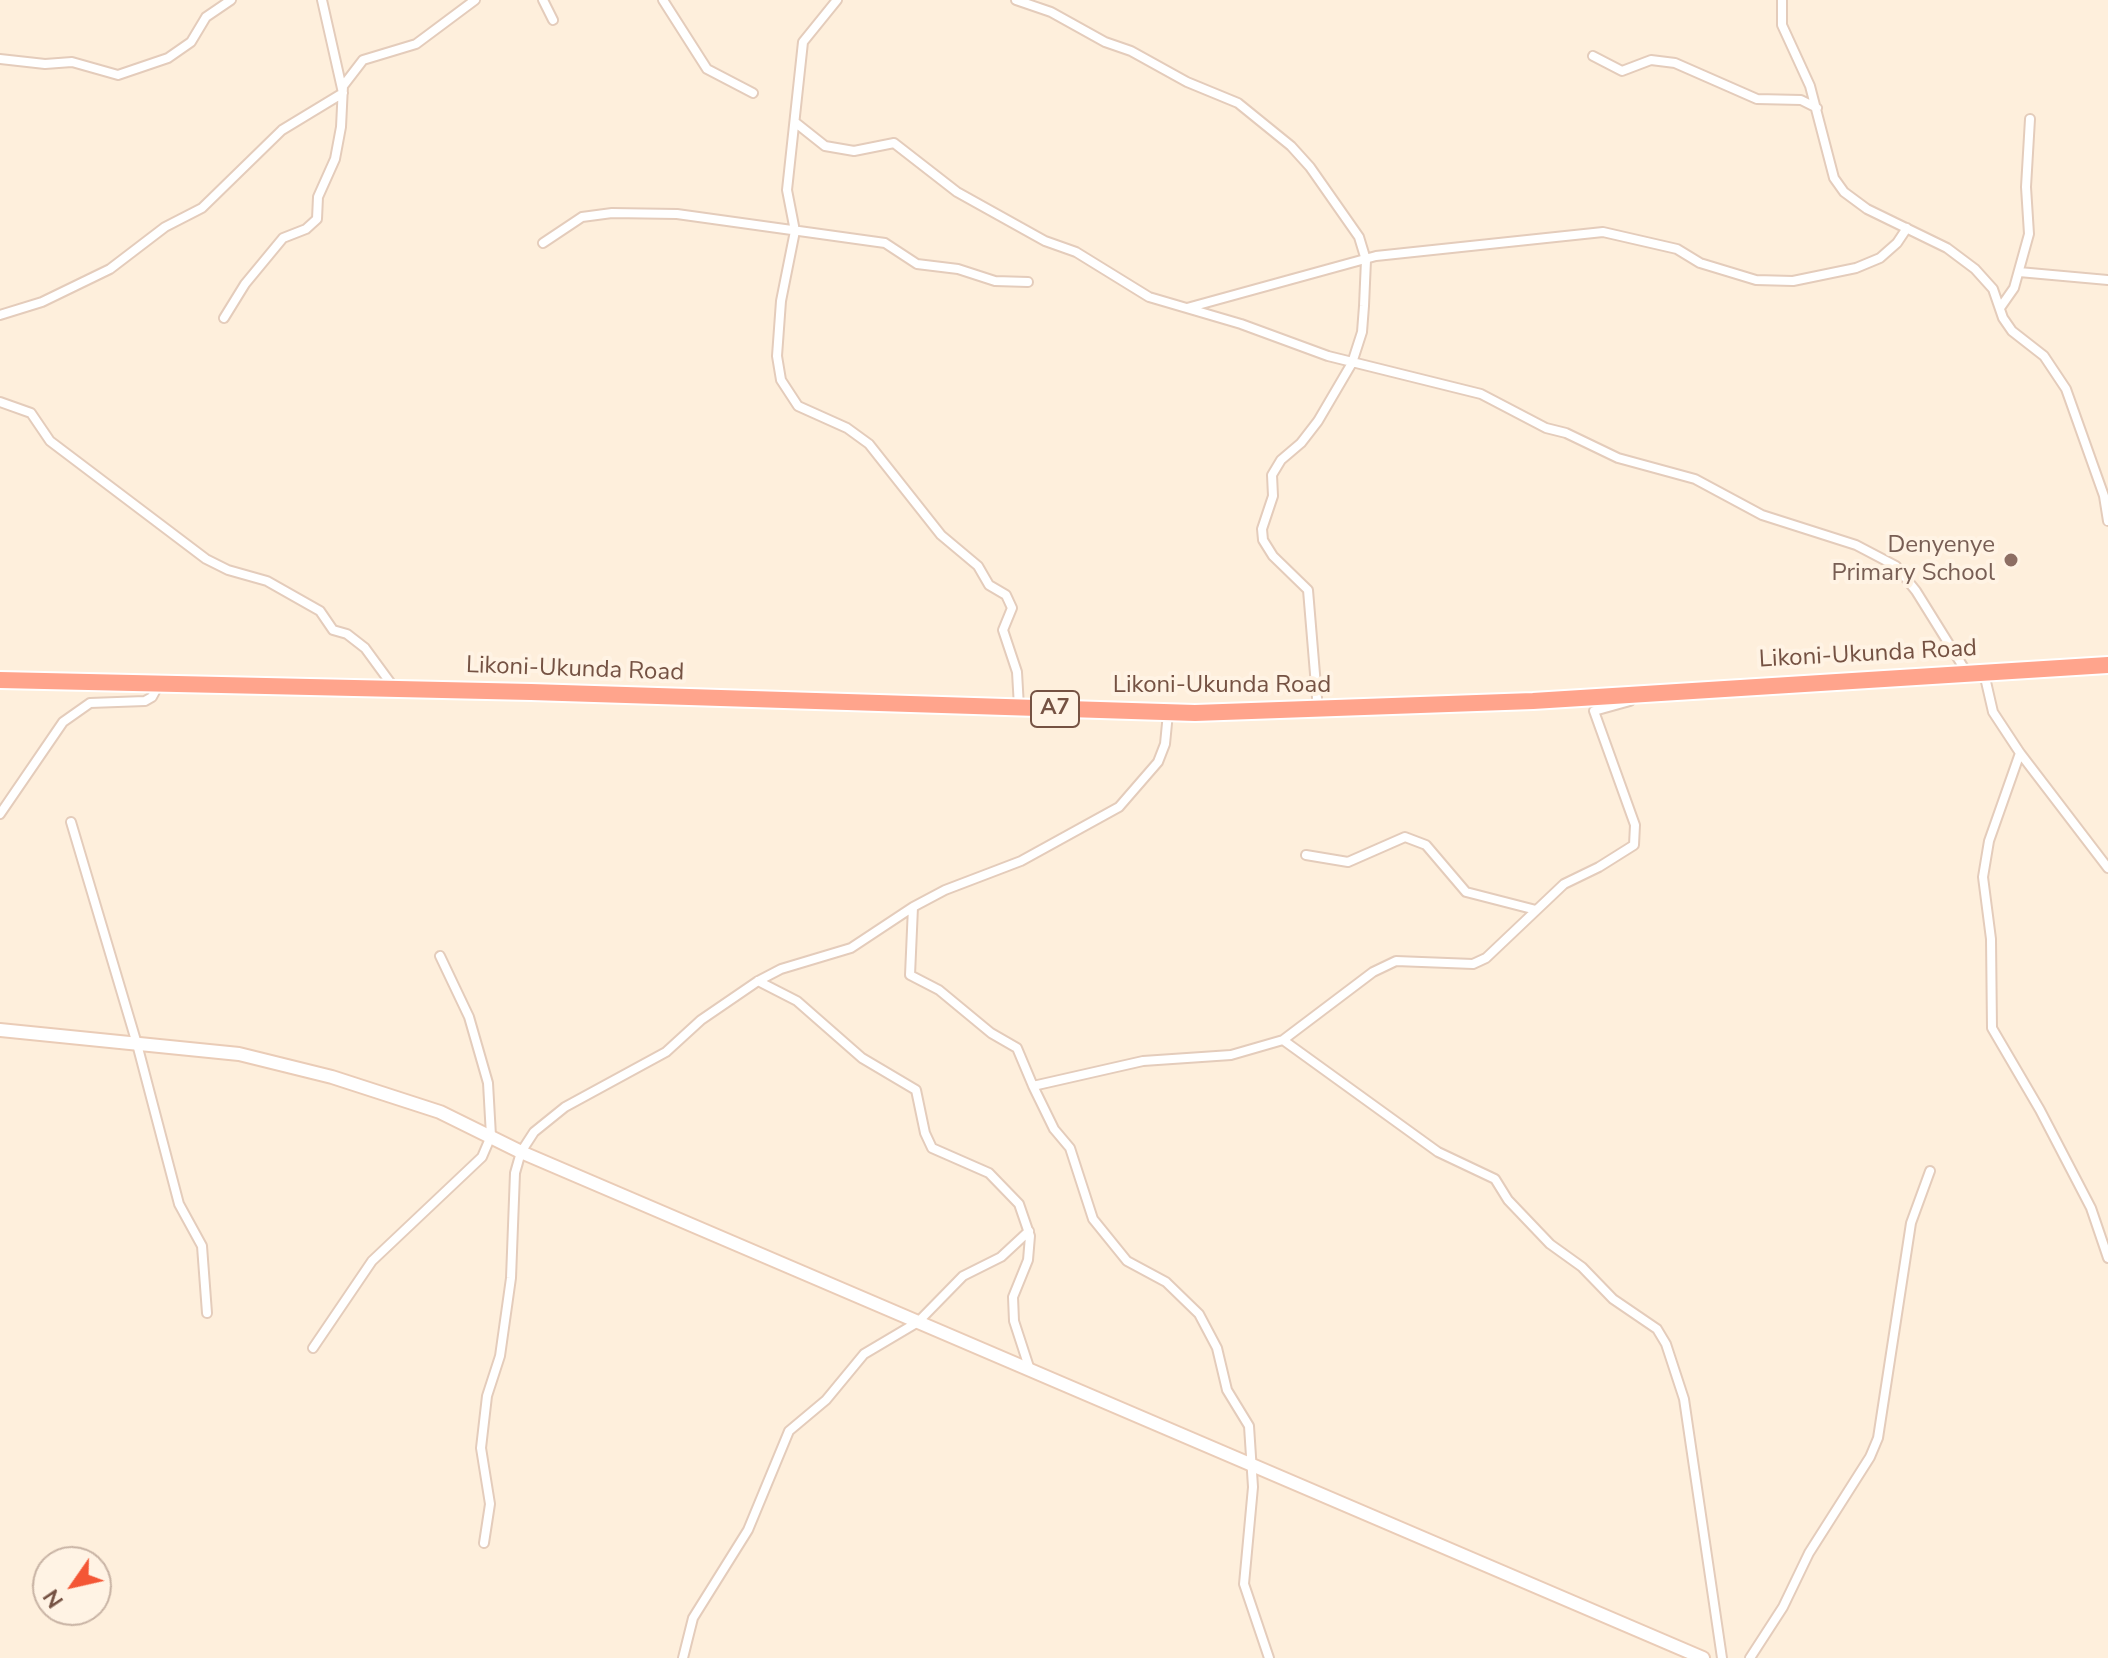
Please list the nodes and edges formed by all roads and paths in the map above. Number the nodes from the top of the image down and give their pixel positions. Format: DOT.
graph roads {
  1 [pos="231,0"];
  2 [pos="322,0"];
  3 [pos="475,0"];
  4 [pos="543,0"];
  5 [pos="663,0"];
  6 [pos="837,0"];
  7 [pos="1016,0"];
  8 [pos="1782,0"];
  9 [pos="553,20"];
  10 [pos="1593,56"];
  11 [pos="0,59"];
  12 [pos="343,93"];
  13 [pos="753,93"];
  14 [pos="1818,109"];
  15 [pos="2030,119"];
  16 [pos="796,123"];
  17 [pos="1907,228"];
  18 [pos="795,231"];
  19 [pos="543,243"];
  20 [pos="1366,260"];
  21 [pos="2019,272"];
  22 [pos="2108,280"];
  23 [pos="1028,282"];
  24 [pos="1187,308"];
  25 [pos="2000,308"];
  26 [pos="0,315"];
  27 [pos="224,318"];
  28 [pos="1352,363"];
  29 [pos="0,402"];
  30 [pos="2108,486"];
  31 [pos="2104,496"];
  32 [pos="2108,521"];
  33 [pos="2108,665"];
  34 [pos="1976,674"];
  35 [pos="0,680"];
  36 [pos="159,684"];
  37 [pos="396,689"];
  38 [pos="1668,690"];
  39 [pos="1019,708"];
  40 [pos="1318,711"];
  41 [pos="1168,713"];
  42 [pos="2020,753"];
  43 [pos="0,814"];
  44 [pos="71,822"];
  45 [pos="1306,855"];
  46 [pos="2108,868"];
  47 [pos="913,907"];
  48 [pos="1536,910"];
  49 [pos="440,956"];
  50 [pos="758,981"];
  51 [pos="0,1030"];
  52 [pos="1283,1040"];
  53 [pos="137,1044"];
  54 [pos="1033,1086"];
  55 [pos="491,1136"];
  56 [pos="521,1152"];
  57 [pos="1930,1171"];
  58 [pos="1029,1231"];
  59 [pos="2108,1258"];
  60 [pos="207,1313"];
  61 [pos="918,1322"];
  62 [pos="313,1348"];
  63 [pos="1029,1367"];
  64 [pos="1250,1466"];
  65 [pos="484,1543"];
  66 [pos="683,1658"];
  67 [pos="1269,1658"];
  68 [pos="1703,1658"];
  69 [pos="1722,1658"];
  70 [pos="1750,1658"];
  1 -- 11 [label="street"];
  2 -- 12 [label="street"];
  3 -- 12 [label="street"];
  4 -- 9 [label="street"];
  5 -- 13 [label="street"];
  6 -- 16 [label="street"];
  7 -- 20 [label="street"];
  8 -- 14 [label="street"];
  10 -- 14 [label="street"];
  12 -- 26 [label="street"];
  12 -- 27 [label="street"];
  14 -- 17 [label="street"];
  15 -- 21 [label="street"];
  16 -- 18 [label="street"];
  16 -- 24 [label="street"];
  17 -- 20 [label="street"];
  17 -- 25 [label="street"];
  18 -- 19 [label="street"];
  18 -- 23 [label="street"];
  18 -- 39 [label="street"];
  20 -- 24 [label="street"];
  20 -- 28 [label="street"];
  21 -- 22 [label="street"];
  21 -- 25 [label="street"];
  24 -- 28 [label="street"];
  25 -- 31 [label="street"];
  28 -- 34 [label="street"];
  28 -- 40 [label="street"];
  29 -- 37 [label="street"];
  30 -- 31 [label="street"];
  31 -- 32 [label="street"];
  33 -- 34 [label="highway, Likoni-Ukunda Road / A7"];
  34 -- 38 [label="highway, Likoni-Ukunda Road / A7"];
  34 -- 42 [label="street"];
  35 -- 36 [label="highway, Likoni-Ukunda Road / A7"];
  36 -- 37 [label="highway, Likoni-Ukunda Road / A7"];
  36 -- 43 [label="street"];
  37 -- 39 [label="highway, Likoni-Ukunda Road / A7"];
  38 -- 40 [label="highway, Likoni-Ukunda Road / A7"];
  38 -- 48 [label="street"];
  39 -- 41 [label="highway, Likoni-Ukunda Road / A7"];
  40 -- 41 [label="highway, Likoni-Ukunda Road / A7"];
  41 -- 47 [label="street"];
  42 -- 46 [label="street"];
  42 -- 59 [label="street"];
  44 -- 53 [label="street"];
  45 -- 48 [label="street"];
  47 -- 50 [label="street"];
  47 -- 54 [label="street"];
  48 -- 52 [label="street"];
  49 -- 55 [label="street"];
  50 -- 56 [label="street"];
  50 -- 58 [label="street"];
  51 -- 53 [label="street"];
  52 -- 54 [label="street"];
  52 -- 69 [label="street"];
  53 -- 55 [label="street"];
  53 -- 60 [label="street"];
  54 -- 64 [label="street"];
  55 -- 56 [label="street"];
  55 -- 62 [label="street"];
  56 -- 61 [label="street"];
  56 -- 65 [label="street"];
  57 -- 70 [label="street"];
  58 -- 61 [label="street"];
  58 -- 63 [label="street"];
  61 -- 63 [label="street"];
  61 -- 66 [label="street"];
  63 -- 64 [label="street"];
  64 -- 67 [label="street"];
  64 -- 68 [label="street"];
}
